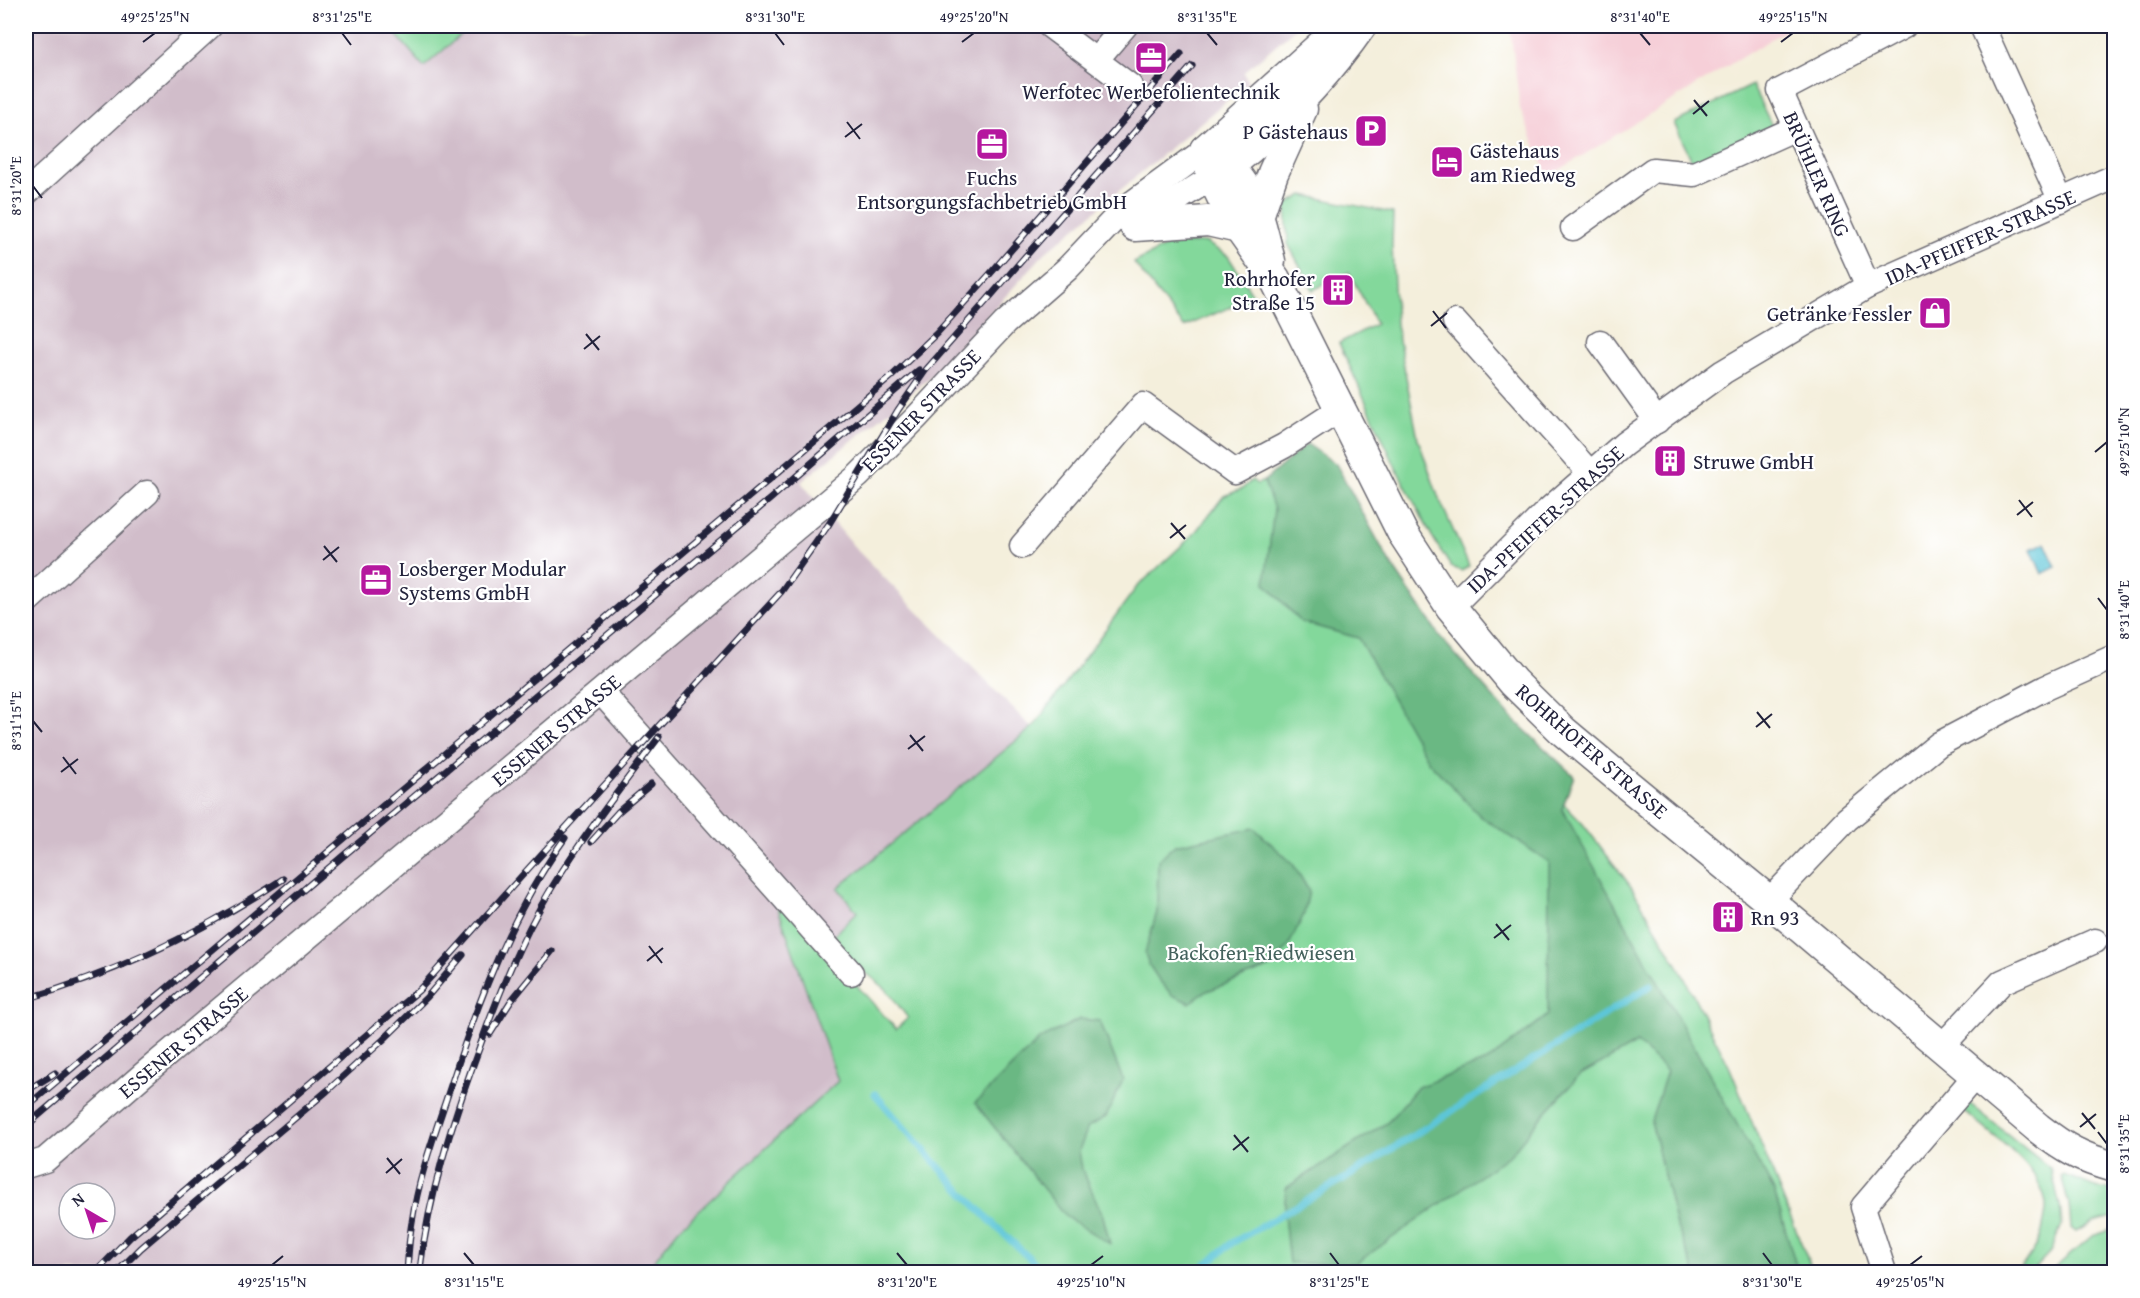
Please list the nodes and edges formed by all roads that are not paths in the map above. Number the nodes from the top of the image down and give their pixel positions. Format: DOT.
graph roads {
  1 [pos="210,26"];
  2 [pos="1050,26"];
  3 [pos="1125,26"];
  4 [pos="1343,26"];
  5 [pos="1361,26"];
  6 [pos="1904,26"];
  7 [pos="1982,26"];
  8 [pos="1096,60"];
  9 [pos="1130,86"];
  10 [pos="1309,92"];
  11 [pos="1797,128"];
  12 [pos="1216,165"];
  13 [pos="2115,177"];
  14 [pos="26,193"];
  15 [pos="2061,201"];
  16 [pos="1249,223"];
  17 [pos="1135,226"];
  18 [pos="1573,228"];
  19 [pos="1066,268"];
  20 [pos="1868,286"];
  21 [pos="1455,322"];
  22 [pos="1600,342"];
  23 [pos="1341,409"];
  24 [pos="1657,421"];
  25 [pos="1590,474"];
  26 [pos="147,493"];
  27 [pos="1022,546"];
  28 [pos="26,602"];
  29 [pos="1451,608"];
  30 [pos="2115,657"];
  31 [pos="601,692"];
  32 [pos="1769,901"];
  33 [pos="2094,941"];
  34 [pos="850,973"];
  35 [pos="1941,1047"];
  36 [pos="1975,1076"];
  37 [pos="26,1166"];
  38 [pos="2115,1167"];
  39 [pos="1884,1272"];
  1 -- 14 [label="street"];
  2 -- 8 [label="street"];
  3 -- 8 [label="street"];
  4 -- 12 [label="main road"];
  5 -- 10 [label="main road"];
  6 -- 11 [label="street, BRÜHLER RING"];
  7 -- 15 [label="street"];
  8 -- 9 [label="street"];
  10 -- 12 [label="main road"];
  10 -- 16 [label="main road"];
  11 -- 18 [label="street"];
  11 -- 20 [label="street, BRÜHLER RING"];
  12 -- 16 [label="main road, ROHRHOFER STRASSE"];
  12 -- 17 [label="street, ESSENER STRASSE"];
  12 -- 19 [label="street, ESSENER STRASSE"];
  13 -- 15 [label="street, IDA-PFEIFFER-STRASSE"];
  15 -- 20 [label="street, IDA-PFEIFFER-STRASSE"];
  16 -- 17 [label="main road"];
  16 -- 23 [label="main road, ROHRHOFER STRASSE"];
  17 -- 19 [label="street, ESSENER STRASSE"];
  19 -- 31 [label="street, ESSENER STRASSE"];
  20 -- 24 [label="street, IDA-PFEIFFER-STRASSE"];
  21 -- 25 [label="street"];
  22 -- 24 [label="street"];
  23 -- 27 [label="street"];
  23 -- 29 [label="main road, ROHRHOFER STRASSE"];
  24 -- 25 [label="street, IDA-PFEIFFER-STRASSE"];
  25 -- 29 [label="street, IDA-PFEIFFER-STRASSE"];
  26 -- 28 [label="street"];
  29 -- 32 [label="main road, ROHRHOFER STRASSE"];
  30 -- 32 [label="street"];
  31 -- 34 [label="street"];
  31 -- 37 [label="street, ESSENER STRASSE"];
  32 -- 35 [label="main road, ROHRHOFER STRASSE"];
  33 -- 35 [label="street"];
  35 -- 36 [label="main road, ROHRHOFER STRASSE"];
  36 -- 38 [label="main road, ROHRHOFER STRASSE"];
  36 -- 39 [label="street"];
}
